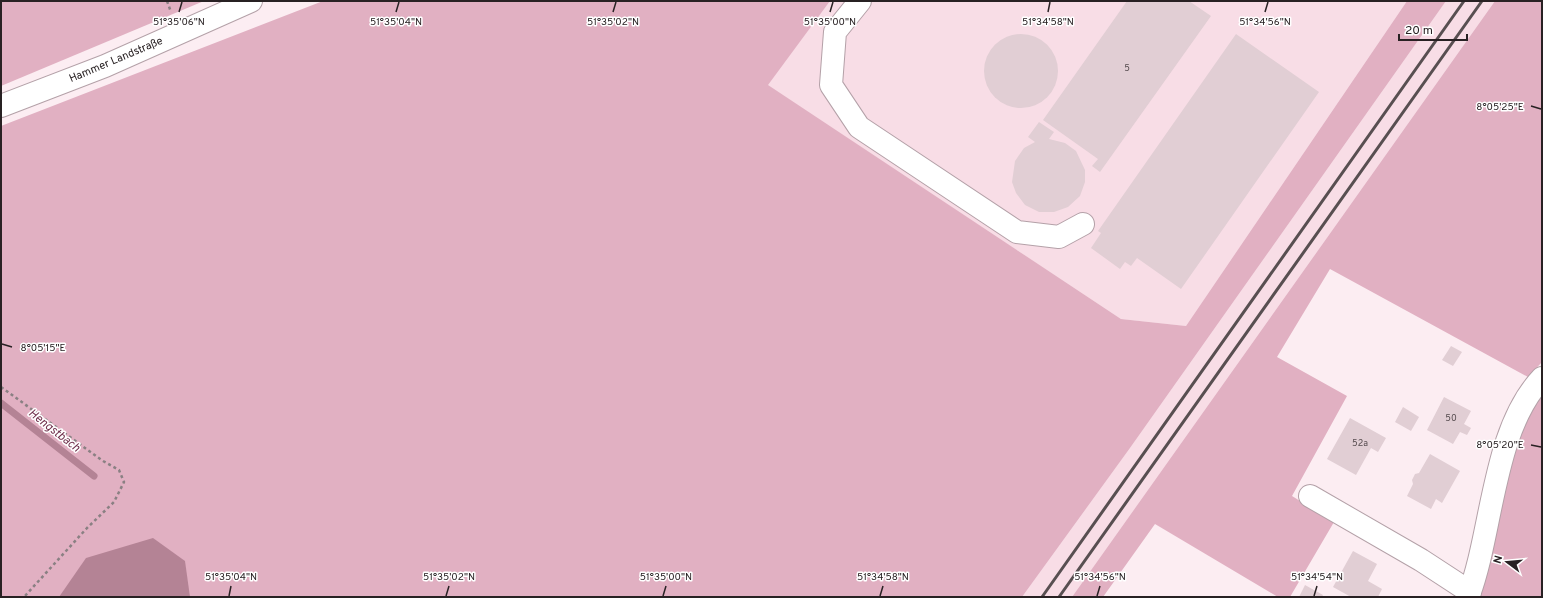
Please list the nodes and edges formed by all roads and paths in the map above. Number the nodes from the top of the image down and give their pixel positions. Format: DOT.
graph roads {
  1 [pos="251,1"];
  2 [pos="860,1"];
  3 [pos="1,106"];
  4 [pos="1083,224"];
  5 [pos="1542,378"];
  6 [pos="1,387"];
  7 [pos="1310,496"];
  8 [pos="1469,595"];
  9 [pos="24,597"];
  1 -- 3 [label="street, Hammer Landstraße"];
  2 -- 4 [label="street"];
  5 -- 8 [label="street"];
  6 -- 9 [label="path"];
  7 -- 8 [label="street"];
}
